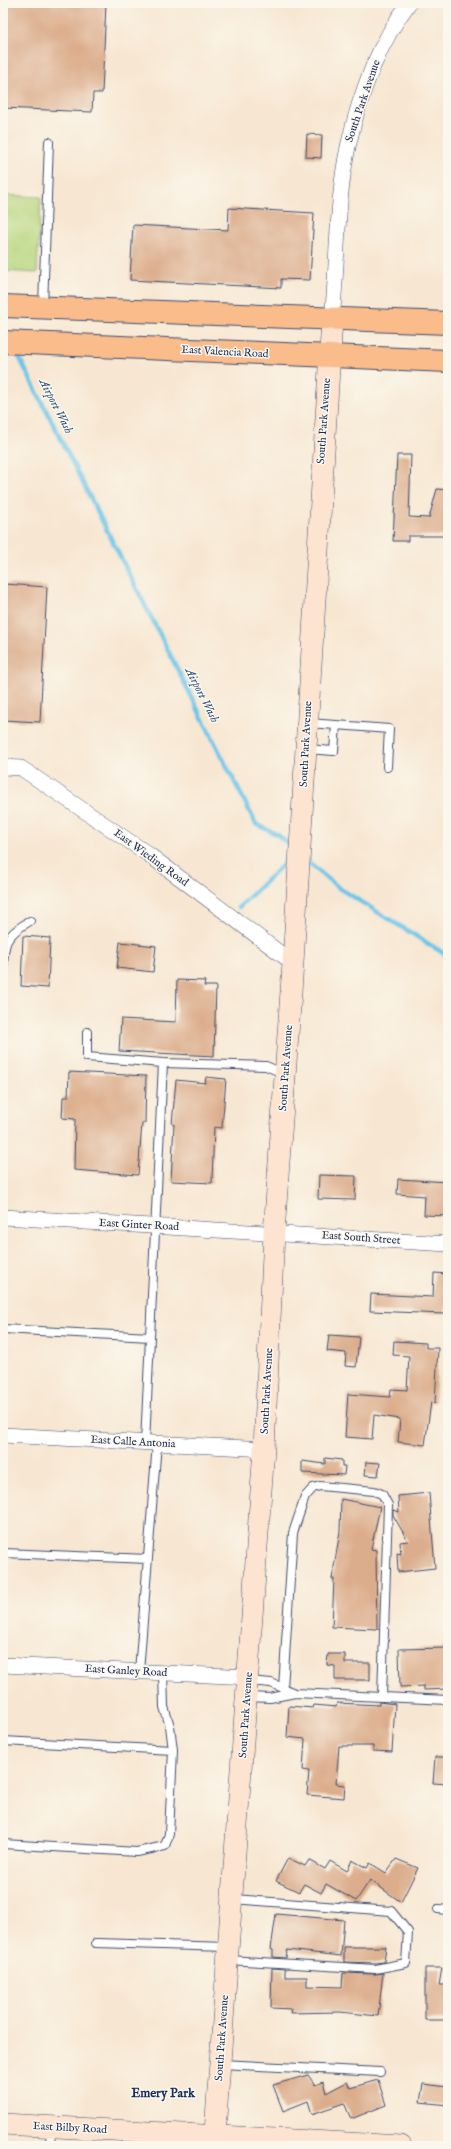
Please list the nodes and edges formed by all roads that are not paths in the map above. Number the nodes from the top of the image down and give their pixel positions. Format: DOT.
graph roads {
  1 [pos="409,3"];
  2 [pos="49,142"];
  3 [pos="3,306"];
  4 [pos="38,307"];
  5 [pos="332,319"];
  6 [pos="448,323"];
  7 [pos="3,342"];
  8 [pos="328,356"];
  9 [pos="448,361"];
  10 [pos="307,723"];
  11 [pos="336,725"];
  12 [pos="306,749"];
  13 [pos="3,766"];
  14 [pos="388,767"];
  15 [pos="30,921"];
  16 [pos="293,963"];
  17 [pos="3,980"];
  18 [pos="87,1032"];
  19 [pos="164,1063"];
  20 [pos="285,1074"];
  21 [pos="3,1217"];
  22 [pos="156,1226"];
  23 [pos="274,1233"];
  24 [pos="448,1244"];
  25 [pos="3,1329"];
  26 [pos="150,1337"];
  27 [pos="3,1435"];
  28 [pos="151,1443"];
  29 [pos="264,1449"];
  30 [pos="3,1553"];
  31 [pos="148,1559"];
  32 [pos="3,1665"];
  33 [pos="139,1672"];
  34 [pos="164,1673"];
  35 [pos="248,1685"];
  36 [pos="283,1688"];
  37 [pos="295,1693"];
  38 [pos="382,1697"];
  39 [pos="448,1700"];
  40 [pos="3,1741"];
  41 [pos="173,1750"];
  42 [pos="3,1844"];
  43 [pos="232,1899"];
  44 [pos="438,1909"];
  45 [pos="448,1910"];
  46 [pos="96,1943"];
  47 [pos="228,1954"];
  48 [pos="220,2064"];
  49 [pos="380,2072"];
  50 [pos="3,2124"];
  51 [pos="50,2137"];
  52 [pos="214,2141"];
  53 [pos="276,2143"];
  54 [pos="390,2146"];
  1 -- 5 [label="street, South Park Avenue"];
  2 -- 4 [label="lane"];
  3 -- 4 [label="main road"];
  4 -- 5 [label="main road"];
  5 -- 6 [label="main road"];
  5 -- 8 [label="main road, South Park Avenue"];
  7 -- 8 [label="main road, East Valencia Road"];
  8 -- 9 [label="main road, East Valencia Road"];
  8 -- 10 [label="main road, South Park Avenue"];
  10 -- 11 [label="lane"];
  10 -- 12 [label="main road, South Park Avenue"];
  11 -- 12 [label="lane"];
  11 -- 14 [label="lane"];
  12 -- 16 [label="main road, South Park Avenue"];
  13 -- 16 [label="street, East Wieding Road"];
  15 -- 17 [label="lane"];
  16 -- 20 [label="main road, South Park Avenue"];
  18 -- 19 [label="lane"];
  19 -- 20 [label="lane"];
  19 -- 22 [label="lane"];
  20 -- 23 [label="main road, South Park Avenue"];
  21 -- 22 [label="street, East Ginter Road"];
  22 -- 23 [label="street, East Ginter Road"];
  22 -- 26 [label="lane"];
  23 -- 24 [label="street, East South Street"];
  23 -- 29 [label="main road, South Park Avenue"];
  25 -- 26 [label="lane"];
  26 -- 28 [label="lane"];
  27 -- 28 [label="street, East Calle Antonia"];
  28 -- 29 [label="street, East Calle Antonia"];
  28 -- 31 [label="lane"];
  29 -- 35 [label="main road, South Park Avenue"];
  30 -- 31 [label="lane"];
  31 -- 33 [label="lane"];
  32 -- 33 [label="street, East Ganley Road"];
  33 -- 34 [label="street, East Ganley Road"];
  34 -- 35 [label="street, East Ganley Road"];
  34 -- 41 [label="lane"];
  35 -- 36 [label="lane"];
  35 -- 37 [label="lane"];
  35 -- 43 [label="main road, South Park Avenue"];
  36 -- 37 [label="lane"];
  36 -- 38 [label="lane"];
  37 -- 38 [label="lane"];
  38 -- 39 [label="lane"];
  40 -- 41 [label="lane"];
  41 -- 42 [label="lane"];
  43 -- 47 [label="main road, South Park Avenue"];
  43 -- 47 [label="lane"];
  44 -- 45 [label="lane"];
  46 -- 47 [label="lane"];
  47 -- 48 [label="main road, South Park Avenue"];
  48 -- 49 [label="lane"];
  48 -- 52 [label="main road, South Park Avenue"];
  50 -- 51 [label="main road, East Bilby Road"];
  51 -- 52 [label="main road, East Bilby Road"];
  52 -- 53 [label="main road, East Bilby Road"];
  53 -- 54 [label="main road, East Bilby Road"];
}
